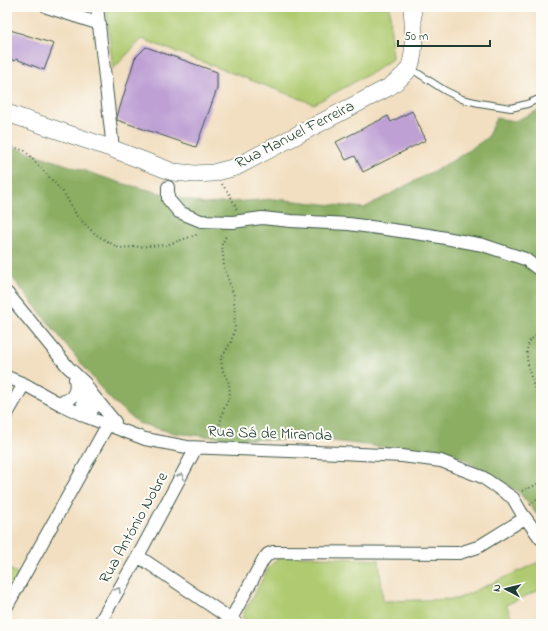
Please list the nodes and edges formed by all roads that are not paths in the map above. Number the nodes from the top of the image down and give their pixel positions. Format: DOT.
graph roads {
  1 [pos="47,7"];
  2 [pos="98,7"];
  3 [pos="412,7"];
  4 [pos="100,24"];
  5 [pos="410,68"];
  6 [pos="541,98"];
  7 [pos="7,114"];
  8 [pos="113,149"];
  9 [pos="168,187"];
  10 [pos="541,271"];
  11 [pos="7,293"];
  12 [pos="71,371"];
  13 [pos="7,377"];
  14 [pos="24,384"];
  15 [pos="91,393"];
  16 [pos="57,402"];
  17 [pos="7,414"];
  18 [pos="88,417"];
  19 [pos="108,420"];
  20 [pos="196,448"];
  21 [pos="525,518"];
  22 [pos="541,539"];
  23 [pos="138,556"];
  24 [pos="7,606"];
  25 [pos="234,621"];
  26 [pos="99,624"];
  1 -- 4 [label="street"];
  2 -- 4 [label="street"];
  3 -- 5 [label="street"];
  4 -- 8 [label="street"];
  5 -- 6 [label="lane"];
  5 -- 8 [label="street, Rua Manuel Ferreira"];
  7 -- 8 [label="street, Rua Manuel Ferreira"];
  9 -- 10 [label="street"];
  11 -- 12 [label="street"];
  12 -- 15 [label="street"];
  12 -- 16 [label="street"];
  12 -- 18 [label="street"];
  13 -- 14 [label="street"];
  14 -- 16 [label="street"];
  14 -- 17 [label="street"];
  15 -- 18 [label="street"];
  15 -- 19 [label="street"];
  16 -- 18 [label="street"];
  18 -- 19 [label="street"];
  19 -- 20 [label="street, Rua Sá de Miranda"];
  19 -- 24 [label="street"];
  20 -- 21 [label="street, Rua Sá de Miranda"];
  23 -- 20 [label="street, Rua António Nobre, one-way"];
  21 -- 22 [label="street, Rua Sá de Miranda"];
  21 -- 25 [label="street"];
  23 -- 25 [label="street"];
  26 -- 23 [label="street, Rua António Nobre, one-way"];
}
